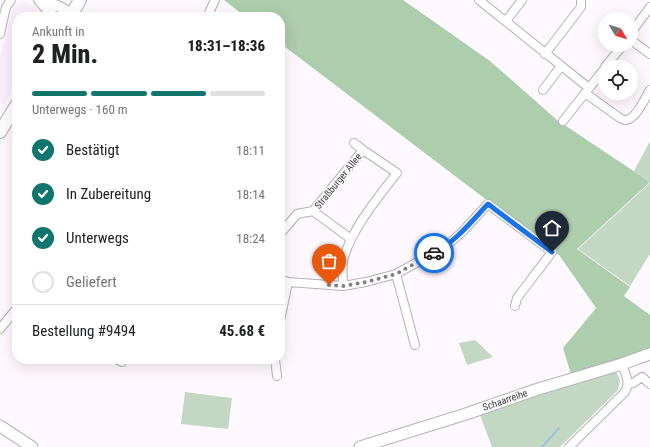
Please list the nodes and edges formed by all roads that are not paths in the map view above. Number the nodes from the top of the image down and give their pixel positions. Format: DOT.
graph roads {
  1 [pos="11,0"];
  2 [pos="40,0"];
  3 [pos="80,0"];
  4 [pos="215,0"];
  5 [pos="479,0"];
  6 [pos="522,0"];
  7 [pos="581,0"];
  8 [pos="650,7"];
  9 [pos="50,12"];
  10 [pos="67,12"];
  11 [pos="73,12"];
  12 [pos="209,12"];
  13 [pos="506,21"];
  14 [pos="638,23"];
  15 [pos="0,34"];
  16 [pos="638,45"];
  17 [pos="617,52"];
  18 [pos="545,54"];
  19 [pos="650,54"];
  20 [pos="610,60"];
  21 [pos="561,66"];
  22 [pos="598,76"];
  23 [pos="543,90"];
  24 [pos="587,90"];
  25 [pos="650,90"];
  26 [pos="12,112"];
  27 [pos="563,121"];
  28 [pos="0,132"];
  29 [pos="354,143"];
  30 [pos="364,150"];
  31 [pos="313,211"];
  32 [pos="285,228"];
  33 [pos="352,239"];
  34 [pos="396,274"];
  35 [pos="285,280"];
  36 [pos="343,286"];
  37 [pos="515,306"];
  38 [pos="12,314"];
  39 [pos="0,329"];
  40 [pos="415,345"];
  41 [pos="650,354"];
  42 [pos="276,364"];
  43 [pos="622,364"];
  44 [pos="277,376"];
  45 [pos="628,384"];
  46 [pos="650,384"];
  47 [pos="0,426"];
  48 [pos="32,447"];
  49 [pos="360,447"];
  50 [pos="569,447"];
  1 -- 15 [label="street"];
  2 -- 9 [label="street"];
  2 -- 10 [label="street"];
  3 -- 11 [label="main road"];
  4 -- 12 [label="street"];
  5 -- 13 [label="street"];
  6 -- 13 [label="street"];
  7 -- 18 [label="street"];
  8 -- 14 [label="street"];
  13 -- 18 [label="street"];
  16 -- 19 [label="street"];
  17 -- 20 [label="street"];
  18 -- 21 [label="street"];
  21 -- 23 [label="street"];
  21 -- 24 [label="street"];
  22 -- 24 [label="street"];
  24 -- 25 [label="street"];
  24 -- 27 [label="street"];
  26 -- 28 [label="main road"];
  29 -- 30 [label="street, Straßburger Allee"];
  30 -- 31 [label="street, Straßburger Allee"];
  30 -- 33 [label="street, Straßburger Allee"];
  31 -- 32 [label="street, Straßburger Allee"];
  31 -- 33 [label="street, Straßburger Allee"];
  33 -- 36 [label="street, Straßburger Allee"];
  34 -- 36 [label="street"];
  34 -- 37 [label="street"];
  34 -- 40 [label="street"];
  35 -- 36 [label="street"];
  38 -- 39 [label="street"];
  41 -- 43 [label="main road, Schaarreihe"];
  42 -- 44 [label="street"];
  43 -- 45 [label="street"];
  43 -- 49 [label="main road, Schaarreihe"];
  45 -- 46 [label="street"];
  45 -- 50 [label="street"];
  47 -- 48 [label="main road"];
}
